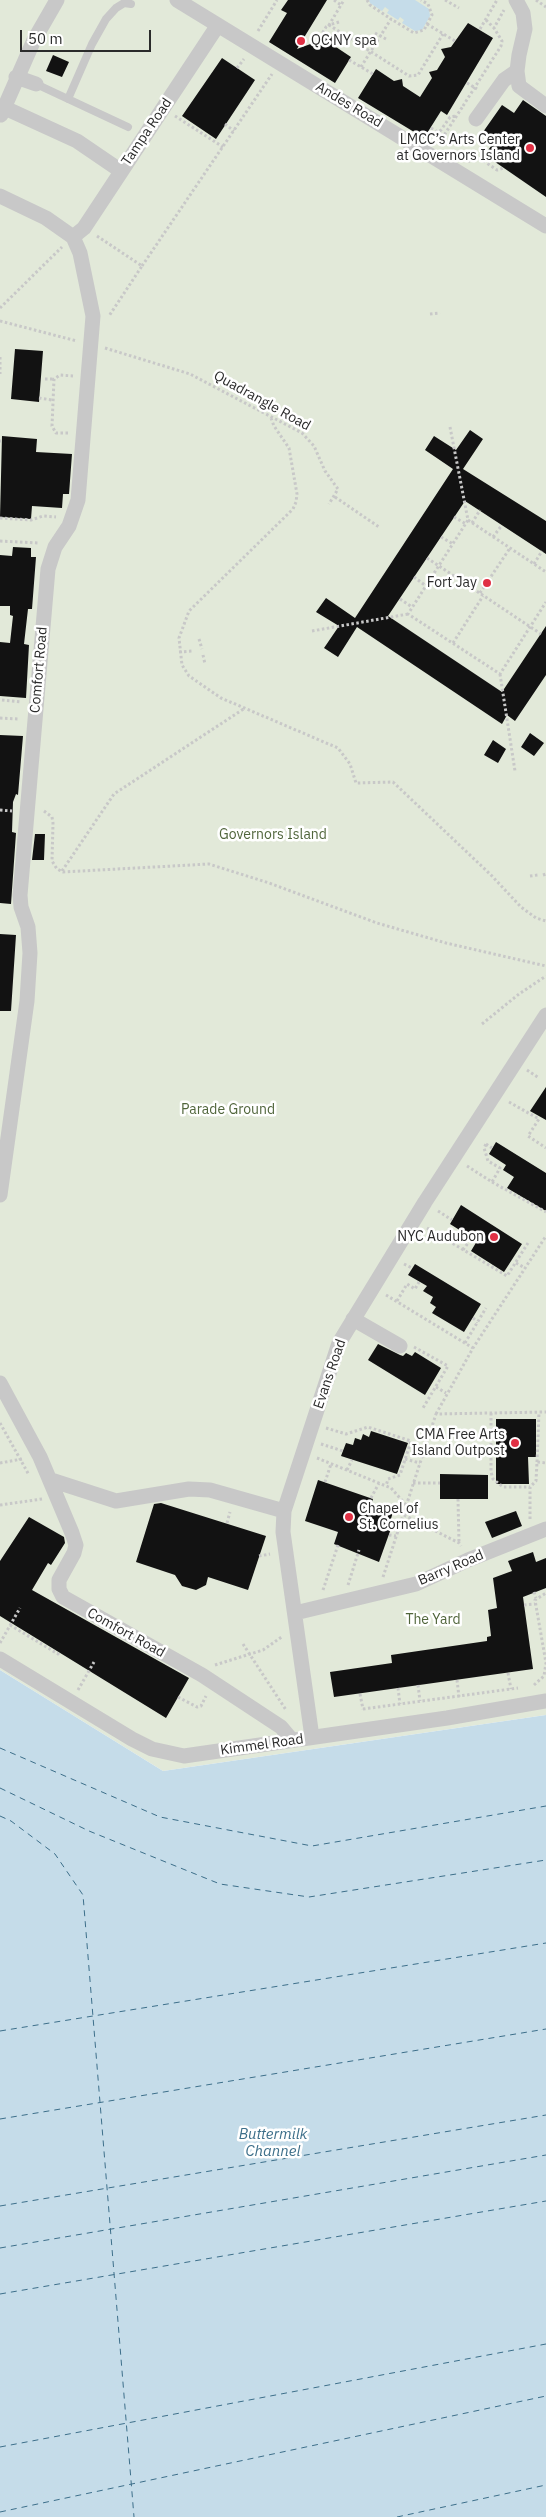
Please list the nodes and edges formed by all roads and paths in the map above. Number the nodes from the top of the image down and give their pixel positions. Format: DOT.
graph roads {
  1 [pos="57,0"];
  2 [pos="177,0"];
  3 [pos="277,0"];
  4 [pos="334,0"];
  5 [pos="344,0"];
  6 [pos="367,0"];
  7 [pos="421,0"];
  8 [pos="445,0"];
  9 [pos="497,0"];
  10 [pos="516,0"];
  11 [pos="536,0"];
  12 [pos="131,4"];
  13 [pos="341,5"];
  14 [pos="546,7"];
  15 [pos="459,8"];
  16 [pos="390,19"];
  17 [pos="497,19"];
  18 [pos="486,20"];
  19 [pos="339,22"];
  20 [pos="427,24"];
  21 [pos="218,25"];
  22 [pos="330,25"];
  23 [pos="494,28"];
  24 [pos="480,29"];
  25 [pos="375,32"];
  26 [pos="443,34"];
  27 [pos="380,36"];
  28 [pos="320,37"];
  29 [pos="386,39"];
  30 [pos="455,41"];
  31 [pos="248,50"];
  32 [pos="370,53"];
  33 [pos="349,60"];
  34 [pos="280,63"];
  35 [pos="361,67"];
  36 [pos="237,68"];
  37 [pos="517,71"];
  38 [pos="373,74"];
  39 [pos="16,76"];
  40 [pos="36,84"];
  41 [pos="68,99"];
  42 [pos="463,106"];
  43 [pos="546,106"];
  44 [pos="2,112"];
  45 [pos="456,116"];
  46 [pos="178,118"];
  47 [pos="476,119"];
  48 [pos="452,122"];
  49 [pos="225,124"];
  50 [pos="128,127"];
  51 [pos="431,128"];
  52 [pos="234,130"];
  53 [pos="444,135"];
  54 [pos="223,147"];
  55 [pos="121,171"];
  56 [pos="502,171"];
  57 [pos="460,173"];
  58 [pos="0,196"];
  59 [pos="546,226"];
  60 [pos="78,232"];
  61 [pos="142,266"];
  62 [pos="0,308"];
  63 [pos="440,313"];
  64 [pos="430,314"];
  65 [pos="0,321"];
  66 [pos="91,343"];
  67 [pos="0,357"];
  68 [pos="0,374"];
  69 [pos="89,377"];
  70 [pos="45,378"];
  71 [pos="54,379"];
  72 [pos="39,398"];
  73 [pos="52,400"];
  74 [pos="271,418"];
  75 [pos="450,427"];
  76 [pos="84,435"];
  77 [pos="335,497"];
  78 [pos="329,504"];
  79 [pos="480,510"];
  80 [pos="454,517"];
  81 [pos="0,518"];
  82 [pos="470,522"];
  83 [pos="70,523"];
  84 [pos="466,524"];
  85 [pos="502,525"];
  86 [pos="379,527"];
  87 [pos="441,537"];
  88 [pos="493,537"];
  89 [pos="0,541"];
  90 [pos="453,544"];
  91 [pos="510,548"];
  92 [pos="54,550"];
  93 [pos="542,551"];
  94 [pos="427,558"];
  95 [pos="534,564"];
  96 [pos="439,566"];
  97 [pos="546,572"];
  98 [pos="414,577"];
  99 [pos="426,586"];
  100 [pos="481,594"];
  101 [pos="400,599"];
  102 [pos="546,602"];
  103 [pos="412,607"];
  104 [pos="408,614"];
  105 [pos="530,627"];
  106 [pos="312,631"];
  107 [pos="541,634"];
  108 [pos="200,638"];
  109 [pos="453,643"];
  110 [pos="202,649"];
  111 [pos="193,651"];
  112 [pos="179,652"];
  113 [pos="203,655"];
  114 [pos="205,664"];
  115 [pos="500,674"];
  116 [pos="245,707"];
  117 [pos="514,771"];
  118 [pos="28,808"];
  119 [pos="62,871"];
  120 [pos="538,875"];
  121 [pos="530,876"];
  122 [pos="546,921"];
  123 [pos="546,966"];
  124 [pos="546,976"];
  125 [pos="546,1015"];
  126 [pos="482,1024"];
  127 [pos="541,1032"];
  128 [pos="494,1093"];
  129 [pos="486,1144"];
  130 [pos="546,1147"];
  131 [pos="453,1158"];
  132 [pos="492,1182"];
  133 [pos="0,1191"];
  134 [pos="0,1195"];
  135 [pos="546,1212"];
  136 [pos="414,1220"];
  137 [pos="473,1236"];
  138 [pos="546,1236"];
  139 [pos="528,1243"];
  140 [pos="463,1250"];
  141 [pos="516,1262"];
  142 [pos="525,1268"];
  143 [pos="419,1282"];
  144 [pos="372,1286"];
  145 [pos="396,1301"];
  146 [pos="486,1308"];
  147 [pos="473,1318"];
  148 [pos="353,1319"];
  149 [pos="478,1322"];
  150 [pos="465,1343"];
  151 [pos="400,1346"];
  152 [pos="473,1348"];
  153 [pos="0,1383"];
  154 [pos="436,1387"];
  155 [pos="446,1393"];
  156 [pos="514,1412"];
  157 [pos="539,1412"];
  158 [pos="546,1412"];
  159 [pos="491,1413"];
  160 [pos="436,1414"];
  161 [pos="514,1419"];
  162 [pos="0,1423"];
  163 [pos="313,1424"];
  164 [pos="306,1447"];
  165 [pos="343,1451"];
  166 [pos="40,1457"];
  167 [pos="20,1459"];
  168 [pos="405,1459"];
  169 [pos="352,1460"];
  170 [pos="538,1462"];
  171 [pos="0,1463"];
  172 [pos="420,1463"];
  173 [pos="546,1463"];
  174 [pos="331,1464"];
  175 [pos="347,1470"];
  176 [pos="32,1480"];
  177 [pos="51,1480"];
  178 [pos="325,1482"];
  179 [pos="379,1483"];
  180 [pos="413,1483"];
  181 [pos="440,1483"];
  182 [pos="386,1486"];
  183 [pos="530,1487"];
  184 [pos="42,1494"];
  185 [pos="371,1498"];
  186 [pos="458,1499"];
  187 [pos="406,1505"];
  188 [pos="0,1506"];
  189 [pos="284,1511"];
  190 [pos="404,1515"];
  191 [pos="546,1529"];
  192 [pos="389,1535"];
  193 [pos="396,1536"];
  194 [pos="529,1536"];
  195 [pos="459,1543"];
  196 [pos="338,1546"];
  197 [pos="359,1550"];
  198 [pos="468,1560"];
  199 [pos="378,1592"];
  200 [pos="534,1592"];
  201 [pos="546,1593"];
  202 [pos="536,1598"];
  203 [pos="342,1601"];
  204 [pos="534,1604"];
  205 [pos="524,1605"];
  206 [pos="20,1608"];
  207 [pos="317,1608"];
  208 [pos="295,1613"];
  209 [pos="10,1624"];
  210 [pos="297,1630"];
  211 [pos="0,1643"];
  212 [pos="243,1644"];
  213 [pos="59,1652"];
  214 [pos="249,1655"];
  215 [pos="0,1659"];
  216 [pos="94,1662"];
  217 [pos="545,1675"];
  218 [pos="207,1679"];
  219 [pos="418,1686"];
  220 [pos="532,1686"];
  221 [pos="525,1687"];
  222 [pos="398,1688"];
  223 [pos="360,1694"];
  224 [pos="178,1697"];
  225 [pos="420,1701"];
  226 [pos="546,1701"];
  227 [pos="72,1702"];
  228 [pos="400,1704"];
  229 [pos="362,1709"];
  230 [pos="289,1714"];
  231 [pos="366,1730"];
  232 [pos="312,1737"];
  233 [pos="292,1740"];
  1 -- 39 [label="street"];
  2 -- 21 [label="street, Andes Road"];
  3 -- 31 [label="path"];
  4 -- 13 [label="path"];
  5 -- 13 [label="path"];
  6 -- 16 [label="path"];
  7 -- 20 [label="path"];
  8 -- 15 [label="path"];
  9 -- 18 [label="path"];
  10 -- 37 [label="street"];
  11 -- 14 [label="path"];
  12 -- 41 [label="lane"];
  13 -- 22 [label="path"];
  16 -- 20 [label="path"];
  16 -- 27 [label="path"];
  17 -- 23 [label="path"];
  18 -- 23 [label="path"];
  18 -- 24 [label="path"];
  19 -- 22 [label="path"];
  20 -- 26 [label="path"];
  21 -- 31 [label="street, Andes Road"];
  21 -- 55 [label="street, Tampa Road"];
  22 -- 28 [label="path"];
  22 -- 32 [label="path"];
  23 -- 42 [label="path"];
  25 -- 27 [label="path"];
  26 -- 30 [label="path"];
  26 -- 32 [label="path"];
  27 -- 29 [label="path"];
  27 -- 32 [label="path"];
  31 -- 34 [label="street, Andes Road"];
  31 -- 36 [label="path"];
  32 -- 35 [label="path"];
  33 -- 35 [label="path"];
  34 -- 52 [label="path"];
  34 -- 57 [label="street, Andes Road"];
  35 -- 38 [label="path"];
  37 -- 43 [label="street"];
  37 -- 47 [label="street"];
  39 -- 40 [label="street"];
  39 -- 44 [label="street"];
  40 -- 41 [label="lane"];
  41 -- 50 [label="lane"];
  44 -- 55 [label="street"];
  45 -- 51 [label="path"];
  46 -- 54 [label="path"];
  48 -- 53 [label="path"];
  49 -- 52 [label="path"];
  52 -- 54 [label="path"];
  54 -- 61 [label="path"];
  55 -- 60 [label="street, Tampa Road"];
  56 -- 57 [label="path"];
  57 -- 59 [label="street, Andes Road"];
  58 -- 60 [label="street"];
  60 -- 61 [label="path"];
  60 -- 62 [label="path"];
  60 -- 66 [label="street, Comfort Road"];
  61 -- 66 [label="path"];
  63 -- 64 [label="path"];
  65 -- 66 [label="path, Quadrangle Road"];
  66 -- 69 [label="street, Comfort Road"];
  66 -- 74 [label="path, Quadrangle Road"];
  67 -- 68 [label="path"];
  69 -- 71 [label="path"];
  69 -- 76 [label="street, Comfort Road"];
  70 -- 71 [label="path"];
  71 -- 73 [label="path"];
  72 -- 73 [label="path"];
  73 -- 76 [label="path"];
  74 -- 77 [label="path, Quadrangle Road"];
  74 -- 112 [label="path"];
  75 -- 82 [label="path"];
  76 -- 83 [label="street, Comfort Road"];
  77 -- 78 [label="path"];
  77 -- 86 [label="path"];
  79 -- 82 [label="path"];
  80 -- 84 [label="path"];
  81 -- 83 [label="path"];
  82 -- 84 [label="path"];
  82 -- 88 [label="path"];
  83 -- 92 [label="street, Comfort Road"];
  84 -- 90 [label="path"];
  85 -- 88 [label="path"];
  87 -- 90 [label="path"];
  88 -- 91 [label="path"];
  89 -- 92 [label="path"];
  90 -- 96 [label="path"];
  91 -- 95 [label="path"];
  91 -- 100 [label="path"];
  92 -- 118 [label="street, Comfort Road"];
  93 -- 95 [label="path"];
  94 -- 96 [label="path"];
  95 -- 97 [label="path"];
  96 -- 99 [label="path"];
  96 -- 100 [label="path"];
  98 -- 99 [label="path"];
  99 -- 103 [label="path"];
  100 -- 105 [label="path"];
  100 -- 109 [label="path"];
  101 -- 103 [label="path"];
  102 -- 105 [label="path"];
  103 -- 104 [label="path"];
  104 -- 106 [label="path"];
  104 -- 109 [label="path"];
  105 -- 107 [label="path"];
  105 -- 115 [label="path"];
  108 -- 110 [label="path"];
  109 -- 115 [label="path"];
  111 -- 112 [label="path"];
  112 -- 116 [label="path"];
  113 -- 114 [label="path"];
  115 -- 117 [label="path"];
  116 -- 119 [label="path"];
  116 -- 122 [label="path"];
  118 -- 119 [label="path"];
  118 -- 133 [label="street, Comfort Road"];
  119 -- 123 [label="path"];
  120 -- 121 [label="path"];
  124 -- 126 [label="path"];
  125 -- 127 [label="street, Evans Road"];
  127 -- 128 [label="street, Evans Road"];
  128 -- 130 [label="path"];
  128 -- 131 [label="street, Evans Road"];
  129 -- 132 [label="path"];
  131 -- 132 [label="path"];
  131 -- 136 [label="street, Evans Road"];
  132 -- 135 [label="path"];
  133 -- 134 [label="street, Comfort Road"];
  136 -- 140 [label="path"];
  136 -- 144 [label="street, Evans Road"];
  137 -- 140 [label="path"];
  138 -- 142 [label="path"];
  139 -- 141 [label="path"];
  140 -- 141 [label="path"];
  141 -- 142 [label="path"];
  142 -- 152 [label="path"];
  143 -- 145 [label="path"];
  144 -- 145 [label="path"];
  144 -- 148 [label="street, Evans Road"];
  145 -- 150 [label="path"];
  146 -- 149 [label="path"];
  147 -- 149 [label="path"];
  148 -- 151 [label="street"];
  148 -- 163 [label="street, Evans Road"];
  149 -- 150 [label="path"];
  150 -- 152 [label="path"];
  152 -- 155 [label="path"];
  153 -- 166 [label="street, Comfort Road"];
  154 -- 155 [label="path"];
  155 -- 160 [label="path"];
  156 -- 157 [label="path"];
  156 -- 159 [label="path"];
  156 -- 161 [label="path"];
  157 -- 158 [label="path"];
  157 -- 170 [label="path"];
  159 -- 160 [label="path"];
  159 -- 183 [label="path"];
  160 -- 172 [label="path"];
  162 -- 167 [label="path"];
  163 -- 164 [label="street, Evans Road"];
  163 -- 168 [label="path"];
  164 -- 165 [label="path"];
  164 -- 174 [label="path"];
  164 -- 189 [label="street, Evans Road"];
  166 -- 167 [label="path"];
  166 -- 177 [label="street, Comfort Road"];
  167 -- 171 [label="path"];
  167 -- 176 [label="path"];
  168 -- 172 [label="path"];
  168 -- 182 [label="path"];
  169 -- 175 [label="path"];
  170 -- 173 [label="path"];
  170 -- 183 [label="path"];
  172 -- 180 [label="path"];
  174 -- 175 [label="path"];
  174 -- 178 [label="path"];
  175 -- 179 [label="path"];
  177 -- 189 [label="street"];
  177 -- 218 [label="street, Comfort Road"];
  179 -- 182 [label="path"];
  179 -- 185 [label="path"];
  180 -- 181 [label="path"];
  180 -- 187 [label="path"];
  182 -- 187 [label="path"];
  183 -- 194 [label="path"];
  184 -- 188 [label="path"];
  186 -- 195 [label="path"];
  187 -- 190 [label="path"];
  189 -- 208 [label="street, Evans Road"];
  190 -- 193 [label="path"];
  190 -- 195 [label="path"];
  191 -- 194 [label="street, Barry Road"];
  192 -- 193 [label="path"];
  193 -- 199 [label="path"];
  194 -- 198 [label="street, Barry Road"];
  195 -- 198 [label="path"];
  196 -- 207 [label="path"];
  197 -- 203 [label="path"];
  198 -- 199 [label="street, Barry Road"];
  199 -- 203 [label="street, Barry Road"];
  200 -- 202 [label="path"];
  201 -- 202 [label="path"];
  202 -- 204 [label="path"];
  203 -- 207 [label="street, Barry Road"];
  204 -- 205 [label="path"];
  204 -- 217 [label="path"];
  206 -- 209 [label="path"];
  207 -- 208 [label="street, Barry Road"];
  208 -- 210 [label="street, Evans Road"];
  209 -- 211 [label="path"];
  209 -- 213 [label="path"];
  210 -- 214 [label="path"];
  210 -- 232 [label="street, Evans Road"];
  212 -- 214 [label="path"];
  214 -- 218 [label="path"];
  214 -- 230 [label="path"];
  215 -- 227 [label="street, Kimmel Road"];
  216 -- 227 [label="path"];
  217 -- 220 [label="path"];
  218 -- 224 [label="path"];
  218 -- 233 [label="street, Comfort Road"];
  219 -- 225 [label="path"];
  221 -- 225 [label="path"];
  222 -- 228 [label="path"];
  223 -- 229 [label="path"];
  225 -- 228 [label="path"];
  226 -- 231 [label="street, Kimmel Road"];
  227 -- 233 [label="street, Kimmel Road"];
  228 -- 229 [label="path"];
  229 -- 231 [label="path"];
  231 -- 232 [label="street, Kimmel Road"];
  232 -- 233 [label="street, Kimmel Road"];
}
